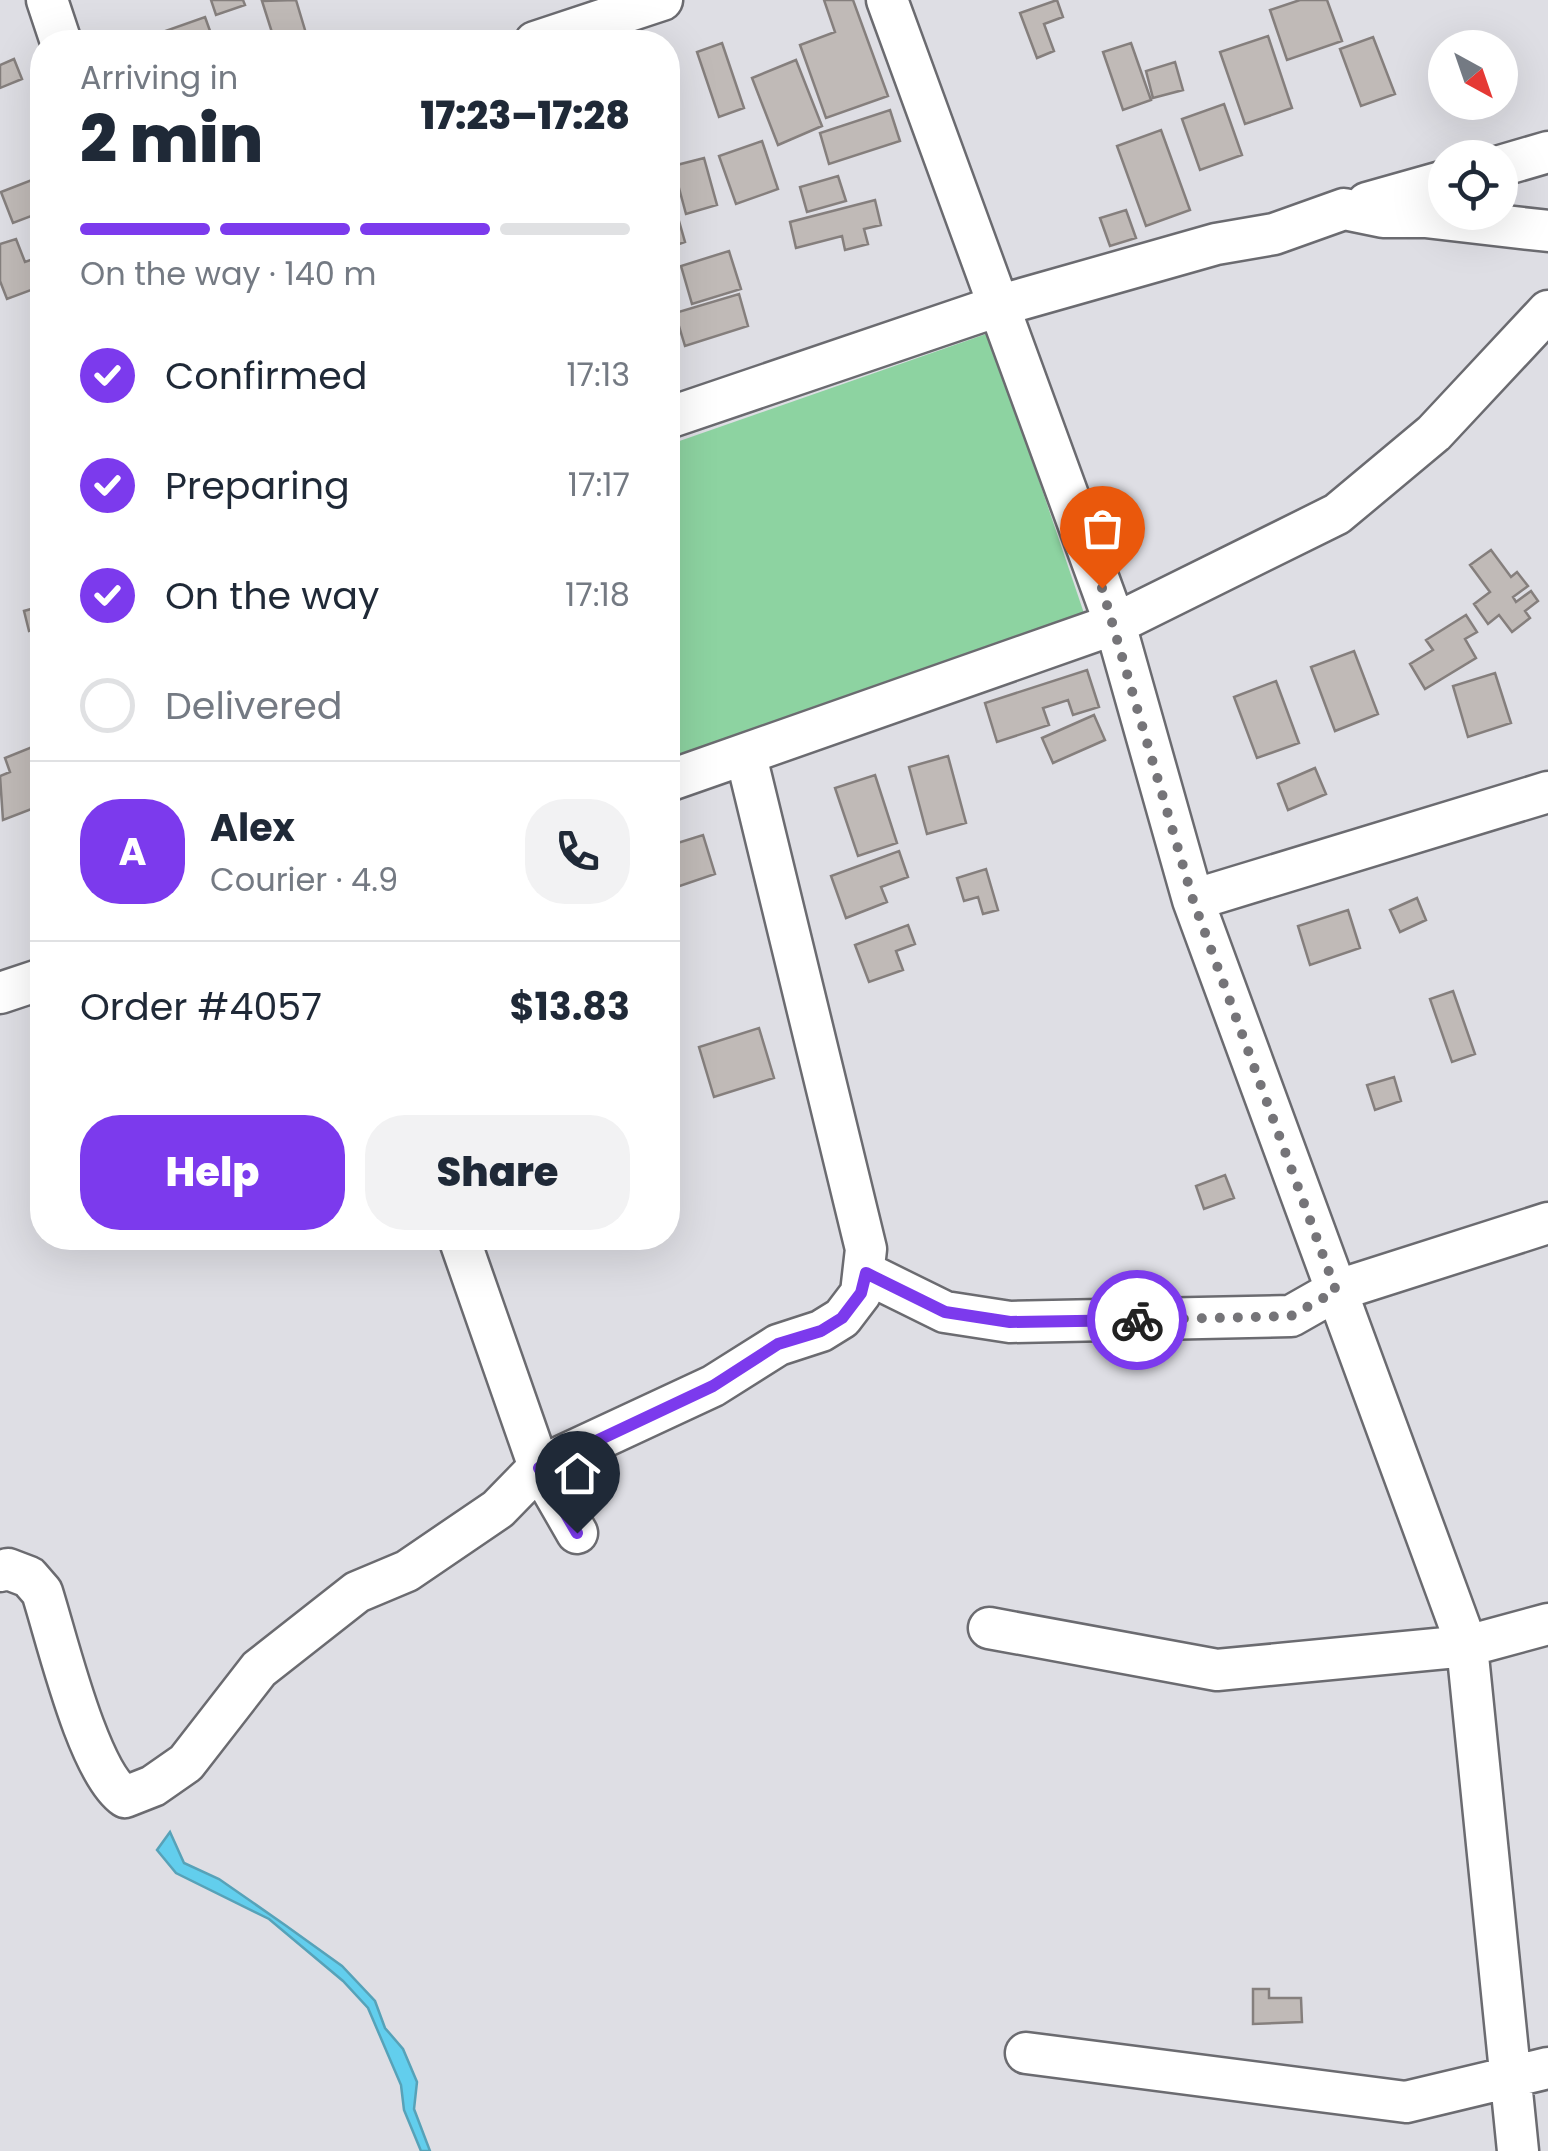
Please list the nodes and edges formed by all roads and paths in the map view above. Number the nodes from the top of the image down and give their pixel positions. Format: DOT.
graph roads {
  1 [pos="47,0"];
  2 [pos="662,0"];
  3 [pos="887,0"];
  4 [pos="57,30"];
  5 [pos="571,30"];
  6 [pos="1548,152"];
  7 [pos="1518,161"];
  8 [pos="1428,186"];
  9 [pos="1344,209"];
  10 [pos="1548,231"];
  11 [pos="1001,305"];
  12 [pos="1548,310"];
  13 [pos="680,414"];
  14 [pos="1115,624"];
  15 [pos="746,756"];
  16 [pos="680,777"];
  17 [pos="1548,792"];
  18 [pos="1193,900"];
  19 [pos="30,983"];
  20 [pos="0,993"];
  21 [pos="1548,1223"];
  22 [pos="463,1250"];
  23 [pos="866,1273"];
  24 [pos="1336,1291"];
  25 [pos="539,1468"];
  26 [pos="577,1533"];
  27 [pos="0,1571"];
  28 [pos="1548,1624"];
  29 [pos="989,1628"];
  30 [pos="1468,1646"];
  31 [pos="1026,2053"];
  32 [pos="1530,2073"];
  33 [pos="1518,2151"];
  1 -- 4 [label="street"];
  2 -- 5 [label="street"];
  3 -- 11 [label="street"];
  6 -- 7 [label="street"];
  8 -- 9 [label="street"];
  9 -- 10 [label="street"];
  9 -- 11 [label="street"];
  11 -- 13 [label="street"];
  11 -- 14 [label="street"];
  12 -- 14 [label="street"];
  14 -- 15 [label="street"];
  14 -- 18 [label="street"];
  15 -- 16 [label="street"];
  15 -- 23 [label="street"];
  17 -- 18 [label="street"];
  18 -- 24 [label="street"];
  19 -- 20 [label="street"];
  21 -- 24 [label="street"];
  22 -- 25 [label="street"];
  23 -- 24 [label="street"];
  23 -- 25 [label="street"];
  24 -- 30 [label="street"];
  25 -- 26 [label="street"];
  25 -- 27 [label="street"];
  28 -- 30 [label="street"];
  29 -- 30 [label="street"];
  30 -- 32 [label="street"];
  31 -- 32 [label="street"];
  32 -- 33 [label="street"];
}
